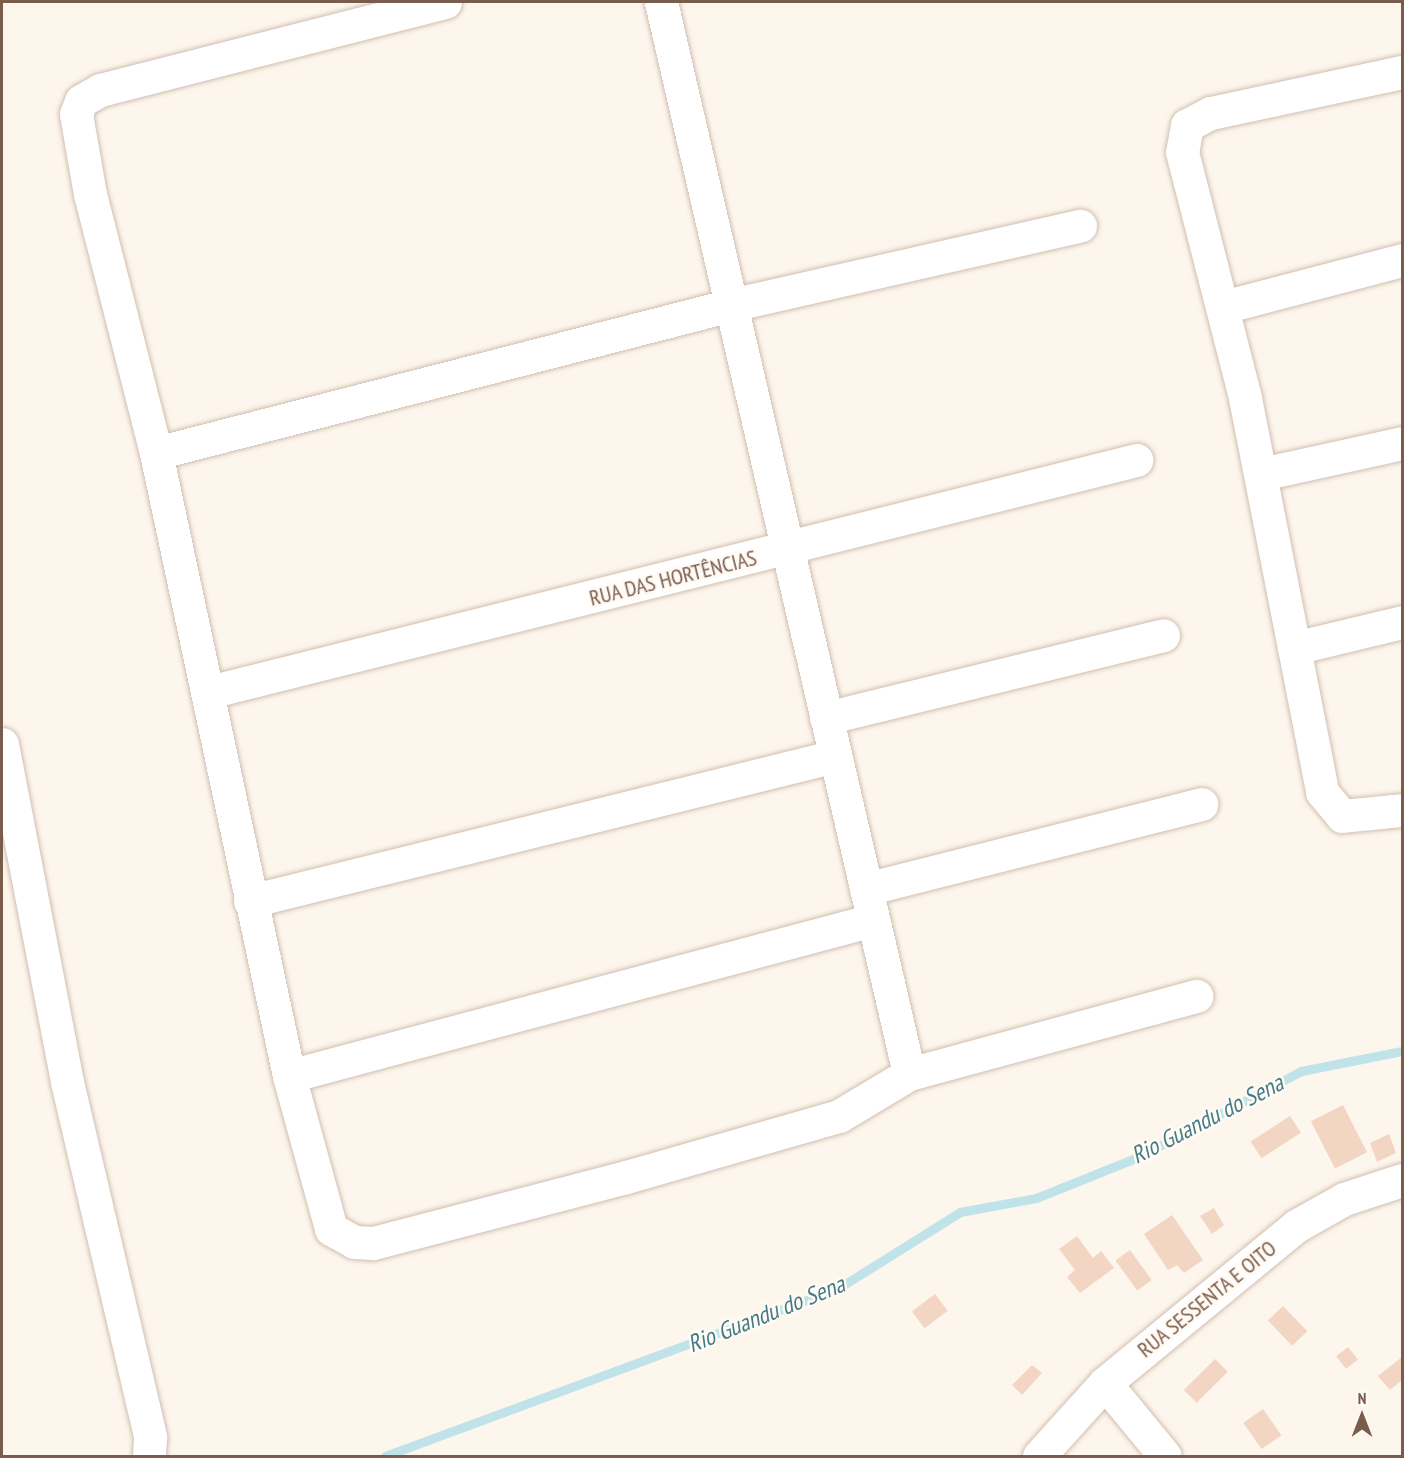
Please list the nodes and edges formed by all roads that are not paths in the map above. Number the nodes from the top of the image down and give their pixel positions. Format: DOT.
graph roads {
  1 [pos="445,2"];
  2 [pos="660,2"];
  3 [pos="1402,72"];
  4 [pos="1080,226"];
  5 [pos="1402,260"];
  6 [pos="731,304"];
  7 [pos="1222,307"];
  8 [pos="1402,443"];
  9 [pos="156,453"];
  10 [pos="1136,460"];
  11 [pos="1261,474"];
  12 [pos="787,549"];
  13 [pos="1402,622"];
  14 [pos="1163,635"];
  15 [pos="1294,648"];
  16 [pos="209,692"];
  17 [pos="826,718"];
  18 [pos="3,754"];
  19 [pos="835,756"];
  20 [pos="1201,804"];
  21 [pos="1402,810"];
  22 [pos="866,889"];
  23 [pos="250,901"];
  24 [pos="873,920"];
  25 [pos="1197,996"];
  26 [pos="909,1074"];
  27 [pos="289,1076"];
  28 [pos="1402,1180"];
  29 [pos="1105,1383"];
  30 [pos="149,1456"];
  31 [pos="1038,1456"];
  32 [pos="1165,1456"];
  1 -- 9 [label="street"];
  2 -- 6 [label="street"];
  3 -- 7 [label="street"];
  4 -- 6 [label="street"];
  5 -- 7 [label="street"];
  6 -- 9 [label="street"];
  6 -- 12 [label="street"];
  7 -- 11 [label="street"];
  8 -- 11 [label="street"];
  9 -- 16 [label="street"];
  10 -- 12 [label="street, RUA DAS HORTÊNCIAS"];
  11 -- 15 [label="street"];
  12 -- 16 [label="street, RUA DAS HORTÊNCIAS"];
  12 -- 17 [label="street"];
  13 -- 15 [label="street"];
  14 -- 17 [label="street"];
  15 -- 21 [label="street"];
  16 -- 23 [label="street"];
  17 -- 19 [label="street"];
  18 -- 30 [label="street"];
  19 -- 22 [label="street"];
  19 -- 23 [label="street"];
  20 -- 22 [label="street"];
  22 -- 24 [label="street"];
  23 -- 27 [label="street"];
  24 -- 26 [label="street"];
  24 -- 27 [label="street"];
  25 -- 26 [label="street"];
  26 -- 27 [label="street"];
  28 -- 29 [label="street, RUA SESSENTA E OITO"];
  29 -- 31 [label="street, RUA SESSENTA E OITO"];
  29 -- 32 [label="street"];
}
